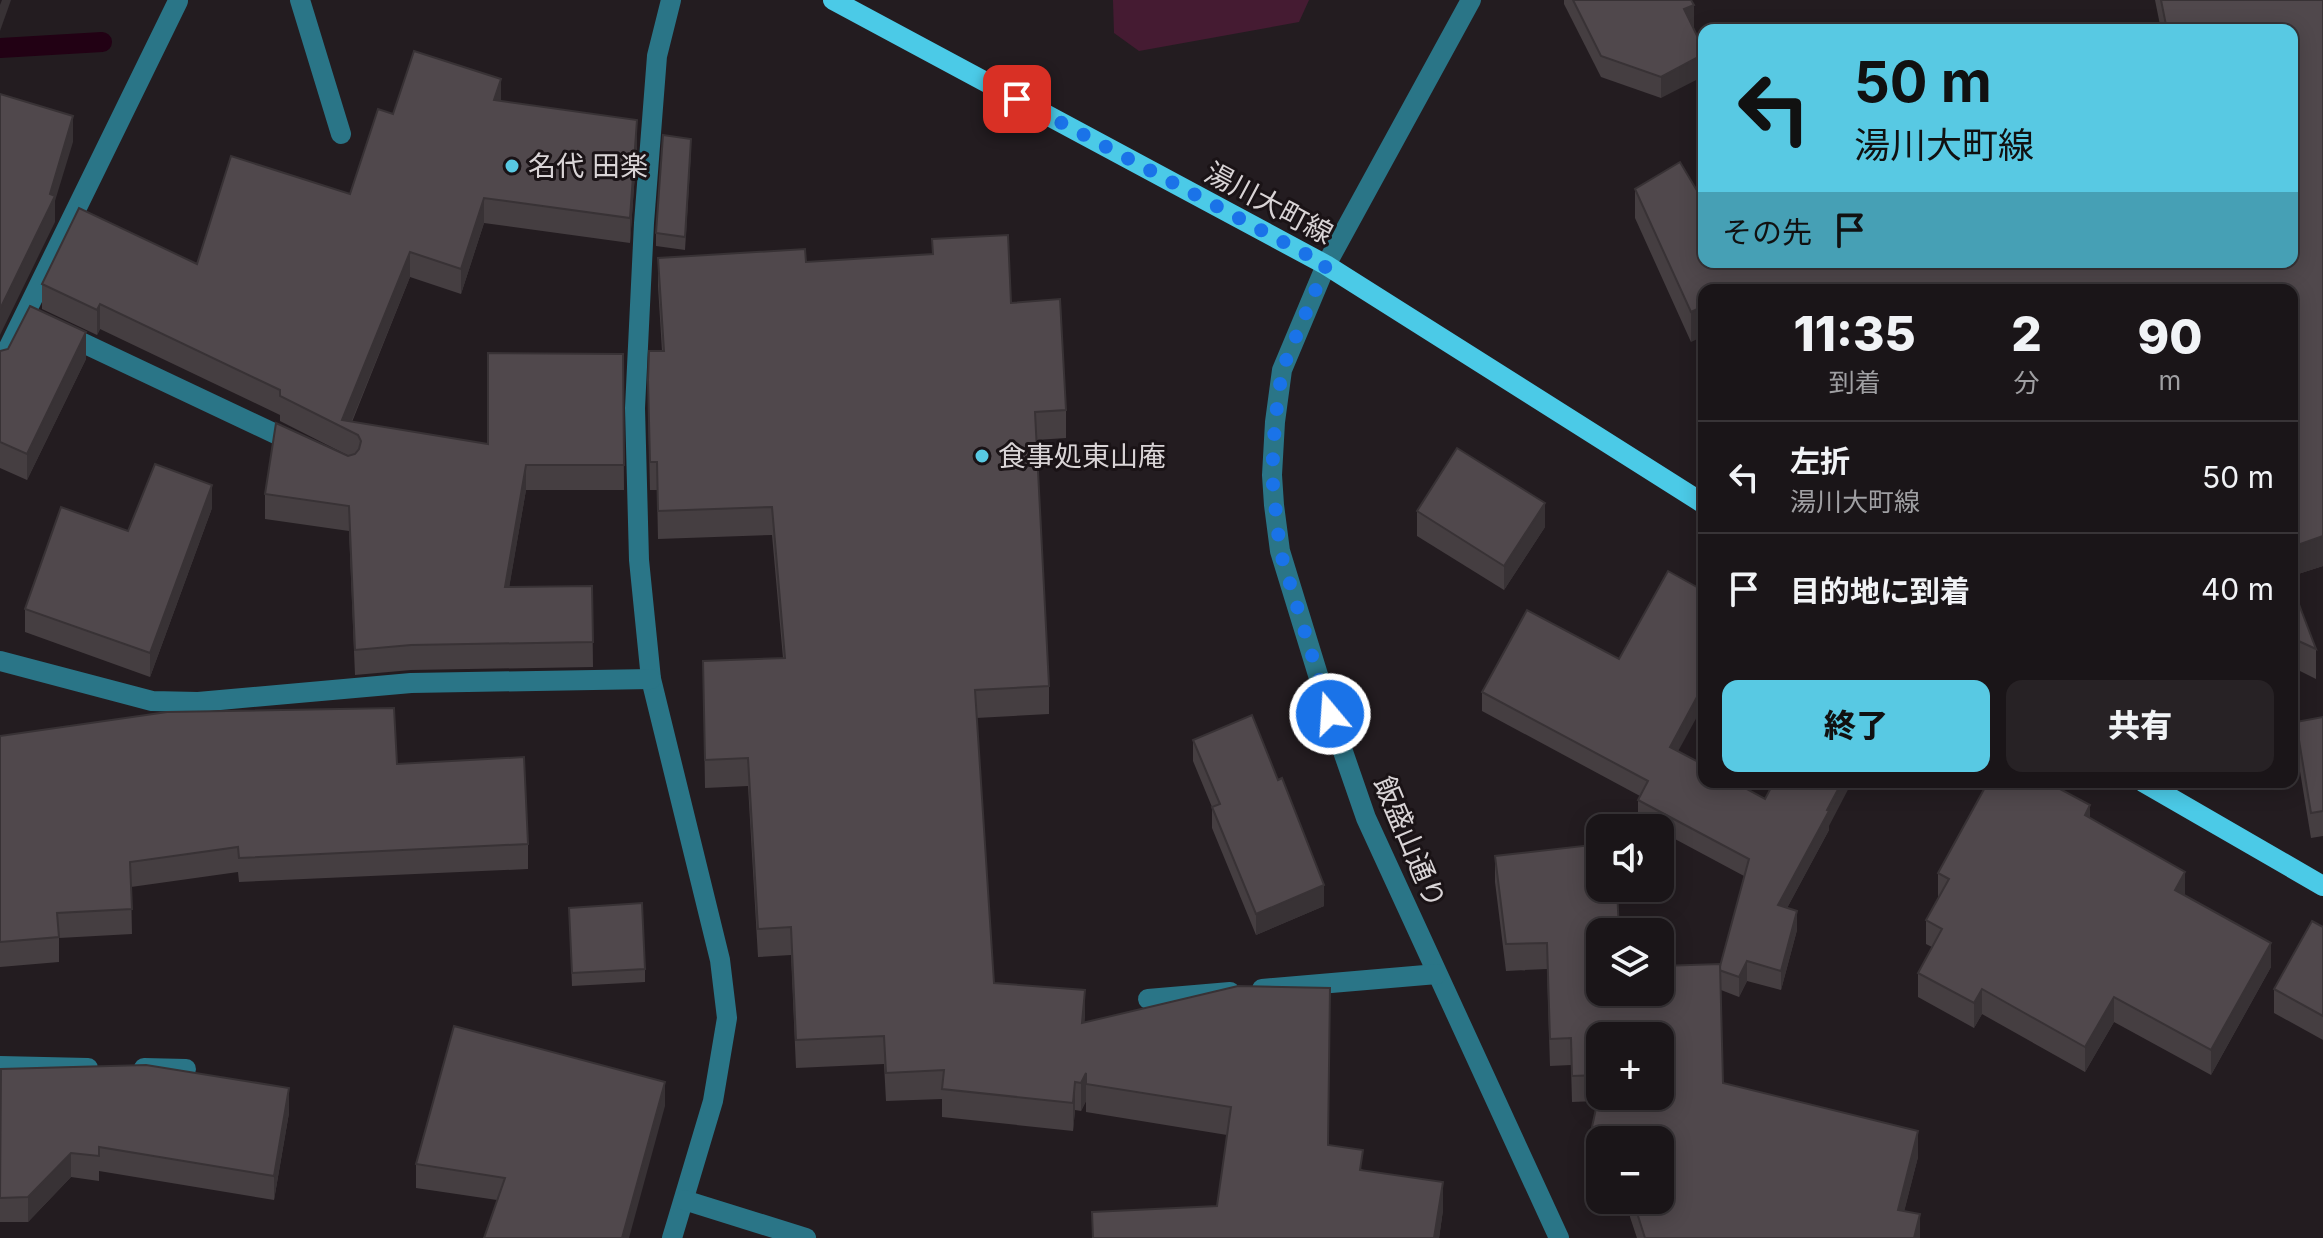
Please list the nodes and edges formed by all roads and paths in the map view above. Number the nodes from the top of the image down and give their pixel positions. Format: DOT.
graph roads {
  1 [pos="177,0"];
  2 [pos="197,0"];
  3 [pos="300,0"];
  4 [pos="671,0"];
  5 [pos="833,0"];
  6 [pos="1471,0"];
  7 [pos="341,134"];
  8 [pos="1326,265"];
  9 [pos="38,322"];
  10 [pos="0,365"];
  11 [pos="320,454"];
  12 [pos="1698,500"];
  13 [pos="0,661"];
  14 [pos="651,679"];
  15 [pos="2153,788"];
  16 [pos="2323,886"];
  17 [pos="1437,974"];
  18 [pos="1148,999"];
  19 [pos="0,1066"];
  20 [pos="186,1069"];
  21 [pos="684,1200"];
  22 [pos="672,1238"];
  23 [pos="806,1238"];
  24 [pos="1559,1238"];
  1 -- 2 [label="street"];
  1 -- 9 [label="street"];
  3 -- 7 [label="street"];
  4 -- 14 [label="street"];
  5 -- 8 [label="main road, 湯川大町線"];
  6 -- 8 [label="street, 飯盛山通り"];
  8 -- 12 [label="main road, 湯川大町線"];
  8 -- 17 [label="street, 飯盛山通り"];
  9 -- 10 [label="street"];
  9 -- 11 [label="street"];
  13 -- 14 [label="street"];
  14 -- 21 [label="street"];
  15 -- 16 [label="main road"];
  17 -- 18 [label="street"];
  17 -- 24 [label="street, 飯盛山通り"];
  19 -- 20 [label="street"];
  21 -- 22 [label="street"];
  21 -- 23 [label="street"];
}
